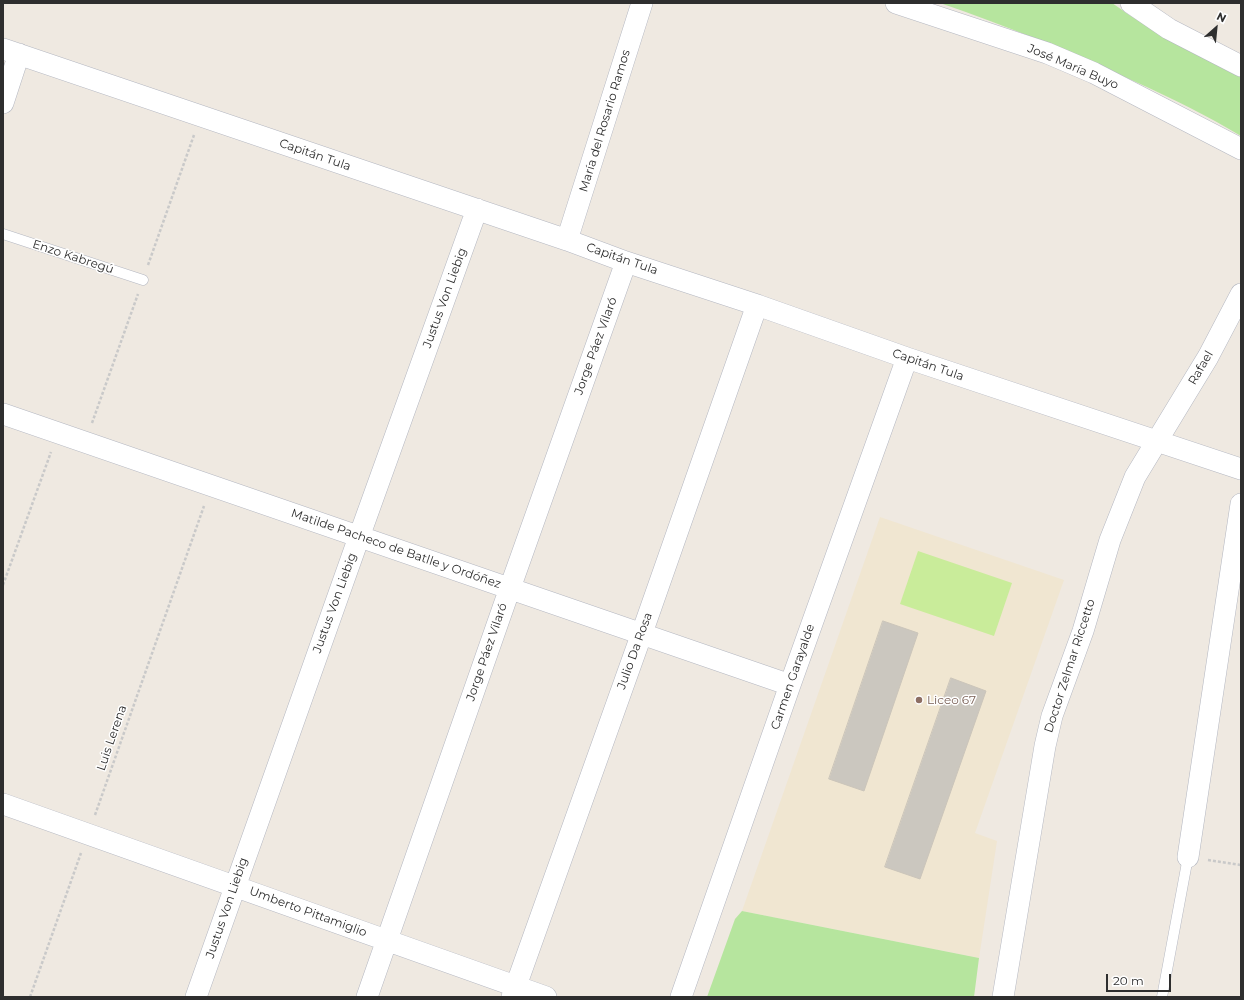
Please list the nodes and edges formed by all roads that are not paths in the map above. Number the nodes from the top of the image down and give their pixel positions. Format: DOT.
graph roads {
  1 [pos="642,3"];
  2 [pos="896,3"];
  3 [pos="1131,3"];
  4 [pos="11,52"];
  5 [pos="1241,66"];
  6 [pos="3,103"];
  7 [pos="1241,149"];
  8 [pos="477,209"];
  9 [pos="3,234"];
  10 [pos="567,240"];
  11 [pos="626,262"];
  12 [pos="143,280"];
  13 [pos="1241,294"];
  14 [pos="757,305"];
  15 [pos="907,358"];
  16 [pos="3,414"];
  17 [pos="1158,441"];
  18 [pos="1241,470"];
  19 [pos="1241,504"];
  20 [pos="359,537"];
  21 [pos="510,588"];
  22 [pos="642,633"];
  23 [pos="790,685"];
  24 [pos="3,804"];
  25 [pos="1188,857"];
  26 [pos="235,886"];
  27 [pos="387,940"];
  28 [pos="513,992"];
  29 [pos="196,997"];
  30 [pos="367,997"];
  31 [pos="546,997"];
  32 [pos="681,997"];
  33 [pos="1003,997"];
  34 [pos="1162,997"];
  1 -- 10 [label="street, María del Rosario Ramos"];
  2 -- 7 [label="street, José María Buyo"];
  3 -- 5 [label="street"];
  4 -- 6 [label="street"];
  4 -- 8 [label="street, Capitán Tula"];
  8 -- 10 [label="street, Capitán Tula"];
  8 -- 20 [label="street, Justus Von Liebig"];
  9 -- 12 [label="lane, Enzo Kabregú"];
  10 -- 11 [label="street, Capitán Tula"];
  11 -- 14 [label="street, Capitán Tula"];
  11 -- 21 [label="street, Jorge Páez Vilaró"];
  13 -- 17 [label="street, Rafael"];
  14 -- 15 [label="street, Capitán Tula"];
  14 -- 22 [label="street, Julio Da Rosa"];
  15 -- 17 [label="street, Capitán Tula"];
  15 -- 23 [label="street, Carmen Garayalde"];
  16 -- 20 [label="street, Matilde Pacheco de Batlle y Ordóñez"];
  17 -- 18 [label="street, Capitán Tula"];
  17 -- 33 [label="street, Doctor Zelmar Riccetto"];
  19 -- 25 [label="street"];
  20 -- 21 [label="street, Matilde Pacheco de Batlle y Ordóñez"];
  20 -- 26 [label="street, Justus Von Liebig"];
  21 -- 22 [label="street, Matilde Pacheco de Batlle y Ordóñez"];
  21 -- 27 [label="street, Jorge Páez Vilaró"];
  22 -- 23 [label="street, Matilde Pacheco de Batlle y Ordóñez"];
  22 -- 28 [label="street, Julio Da Rosa"];
  23 -- 32 [label="street, Carmen Garayalde"];
  24 -- 26 [label="street, Umberto Pittamiglio"];
  25 -- 34 [label="lane"];
  26 -- 27 [label="street, Umberto Pittamiglio"];
  26 -- 29 [label="street, Justus Von Liebig"];
  27 -- 28 [label="street, Umberto Pittamiglio"];
  27 -- 30 [label="street, Jorge Páez Vilaró"];
  28 -- 31 [label="street, Umberto Pittamiglio"];
}
